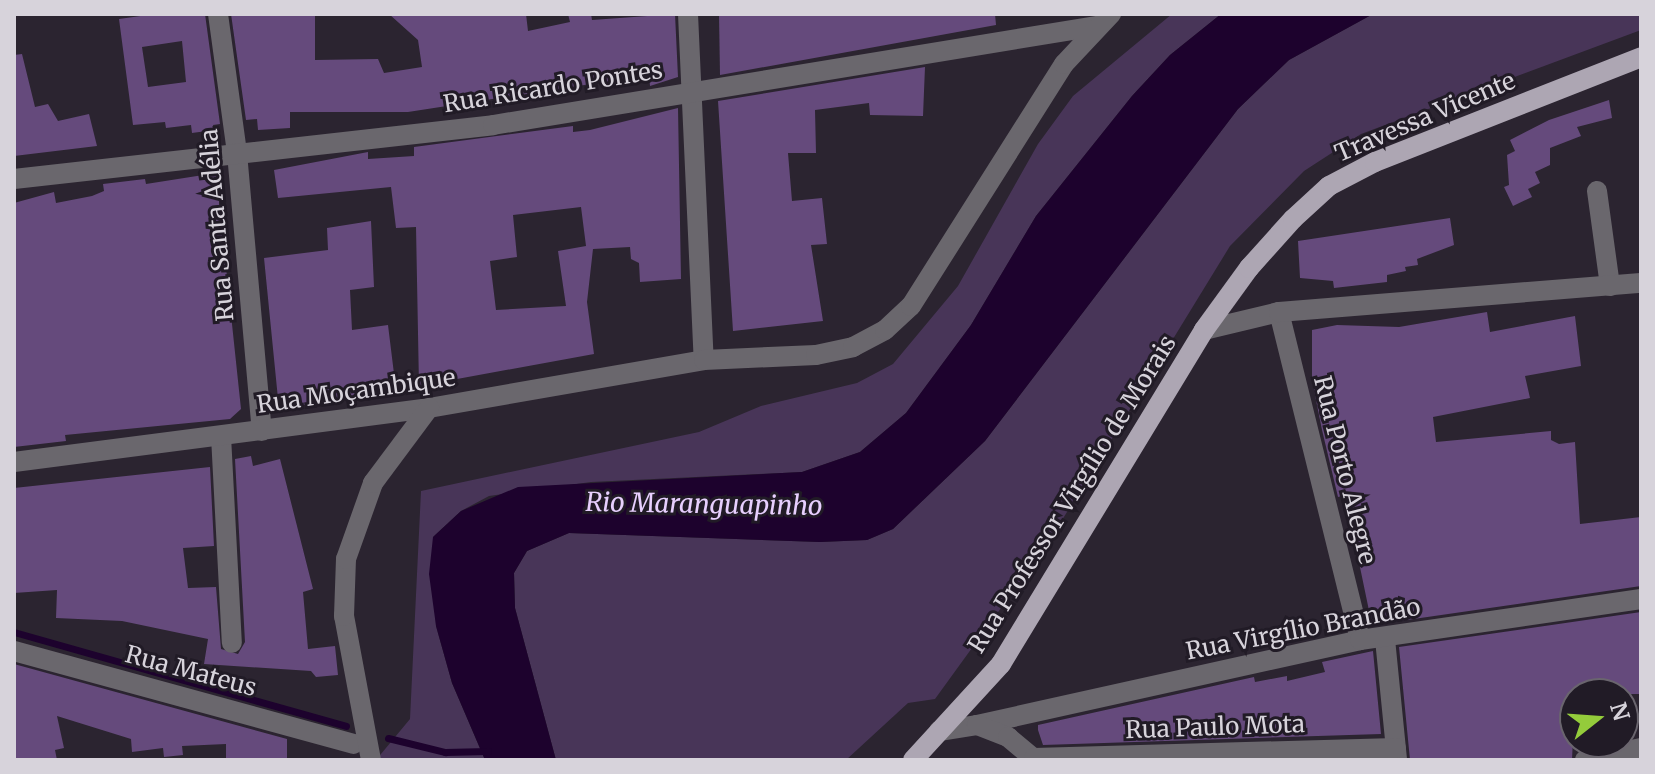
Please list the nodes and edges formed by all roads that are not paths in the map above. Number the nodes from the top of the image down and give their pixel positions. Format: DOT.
graph roads {
  1 [pos="218,14"];
  2 [pos="688,14"];
  3 [pos="1103,20"];
  4 [pos="1641,57"];
  5 [pos="691,92"];
  6 [pos="237,153"];
  7 [pos="14,179"];
  8 [pos="1597,191"];
  9 [pos="1641,283"];
  10 [pos="1610,286"];
  11 [pos="1279,312"];
  12 [pos="1204,330"];
  13 [pos="704,360"];
  14 [pos="429,408"];
  15 [pos="262,431"];
  16 [pos="221,436"];
  17 [pos="14,462"];
  18 [pos="1641,599"];
  19 [pos="1385,639"];
  20 [pos="1360,640"];
  21 [pos="232,643"];
  22 [pos="14,651"];
  23 [pos="977,725"];
  24 [pos="939,731"];
  25 [pos="354,744"];
  26 [pos="1641,748"];
  27 [pos="1397,754"];
  28 [pos="1035,759"];
  29 [pos="371,760"];
  30 [pos="913,760"];
  31 [pos="1585,760"];
  1 -- 6 [label="street, Rua Santa Adélia"];
  2 -- 5 [label="street"];
  3 -- 5 [label="street, Rua Ricardo Pontes"];
  3 -- 13 [label="street, Rua Moçambique"];
  4 -- 12 [label="main road, Travessa Vicente"];
  5 -- 6 [label="street, Rua Ricardo Pontes"];
  5 -- 13 [label="street"];
  6 -- 7 [label="street, Rua Ricardo Pontes"];
  6 -- 15 [label="street, Rua Santa Adélia"];
  8 -- 10 [label="street"];
  9 -- 10 [label="street, Rua Professor Virgílio de Morais"];
  10 -- 11 [label="street, Rua Professor Virgílio de Morais"];
  11 -- 12 [label="street, Rua Professor Virgílio de Morais"];
  11 -- 20 [label="street, Rua Porto Alegre"];
  12 -- 24 [label="main road, Rua Professor Virgílio de Morais"];
  13 -- 14 [label="street, Rua Moçambique"];
  14 -- 15 [label="street, Rua Moçambique"];
  14 -- 29 [label="street"];
  15 -- 16 [label="street, Rua Moçambique"];
  16 -- 17 [label="street, Rua Moçambique"];
  16 -- 21 [label="street"];
  18 -- 19 [label="street, Rua Virgílio Brandão"];
  19 -- 20 [label="street, Rua Virgílio Brandão"];
  19 -- 27 [label="street"];
  20 -- 23 [label="street, Rua Virgílio Brandão"];
  22 -- 25 [label="street, Rua Mateus"];
  23 -- 24 [label="street, Rua Virgílio Brandão"];
  23 -- 28 [label="street"];
  24 -- 30 [label="main road, Rua Professor Virgílio de Morais"];
  26 -- 31 [label="street"];
  27 -- 28 [label="street, Rua Paulo Mota"];
}
